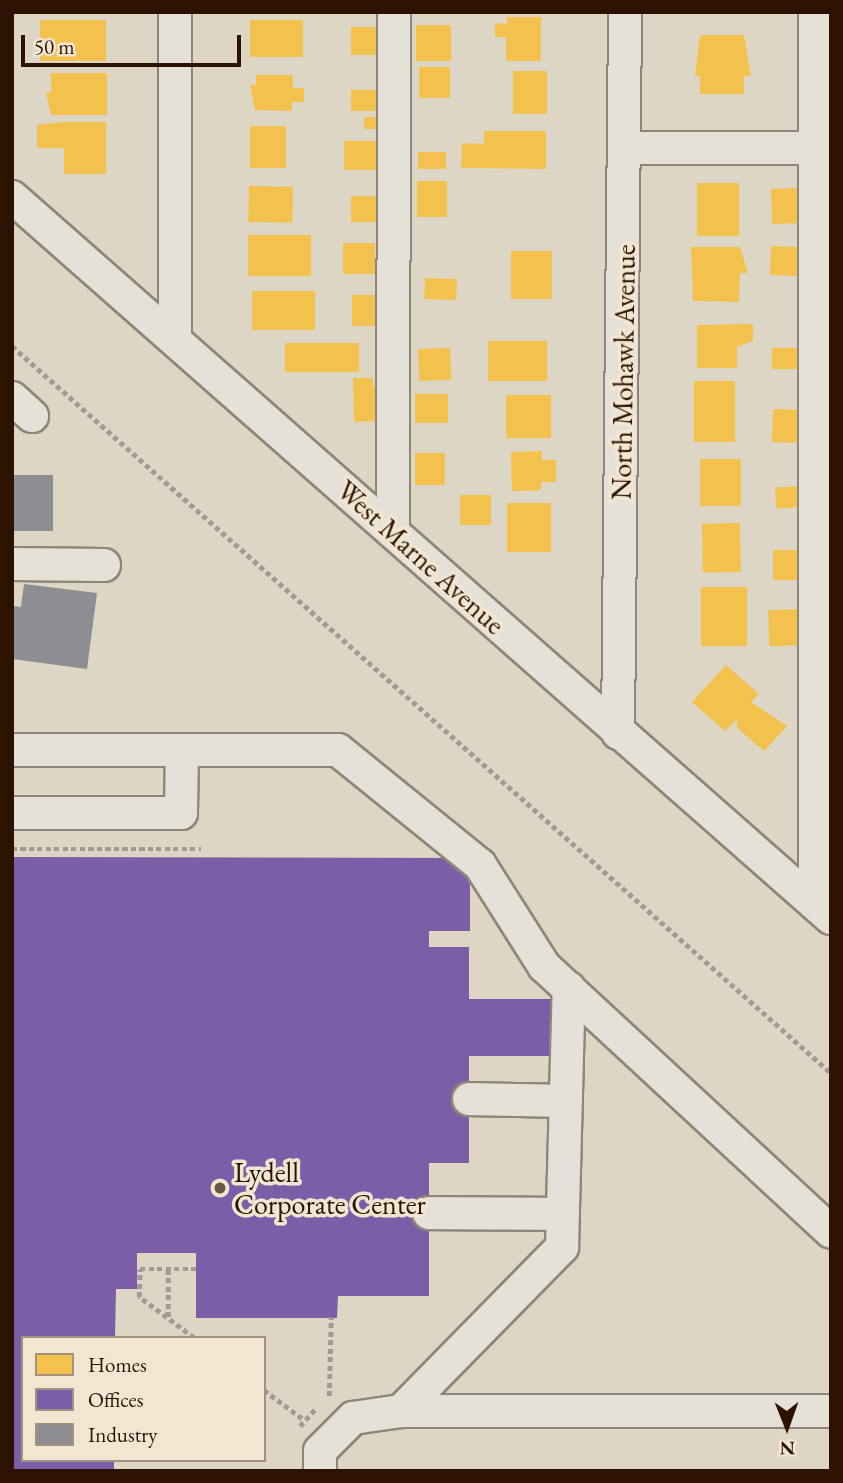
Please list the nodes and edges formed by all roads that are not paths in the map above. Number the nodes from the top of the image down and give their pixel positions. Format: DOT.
graph roads {
  1 [pos="175,12"];
  2 [pos="394,12"];
  3 [pos="625,12"];
  4 [pos="815,12"];
  5 [pos="626,148"];
  6 [pos="822,148"];
  7 [pos="12,197"];
  8 [pos="175,338"];
  9 [pos="393,532"];
  10 [pos="12,564"];
  11 [pos="104,565"];
  12 [pos="618,733"];
  13 [pos="12,750"];
  14 [pos="182,750"];
  15 [pos="12,813"];
  16 [pos="823,911"];
  17 [pos="569,988"];
  18 [pos="469,1099"];
  19 [pos="566,1101"];
  20 [pos="429,1213"];
  21 [pos="563,1214"];
  22 [pos="831,1232"];
  23 [pos="401,1411"];
  24 [pos="831,1411"];
  25 [pos="320,1471"];
  1 -- 8 [label="street"];
  2 -- 9 [label="street"];
  3 -- 5 [label="street, North Mohawk Avenue"];
  4 -- 6 [label="street"];
  5 -- 6 [label="street"];
  5 -- 12 [label="street, North Mohawk Avenue"];
  6 -- 16 [label="street"];
  7 -- 8 [label="street, West Marne Avenue"];
  8 -- 9 [label="street, West Marne Avenue"];
  9 -- 12 [label="street, West Marne Avenue"];
  10 -- 11 [label="street"];
  12 -- 16 [label="street, West Marne Avenue"];
  13 -- 14 [label="street"];
  14 -- 15 [label="street"];
  14 -- 17 [label="street"];
  17 -- 19 [label="street"];
  17 -- 22 [label="street"];
  18 -- 19 [label="street"];
  19 -- 21 [label="street"];
  20 -- 21 [label="street"];
  21 -- 23 [label="street"];
  23 -- 24 [label="street"];
  23 -- 25 [label="street"];
}
